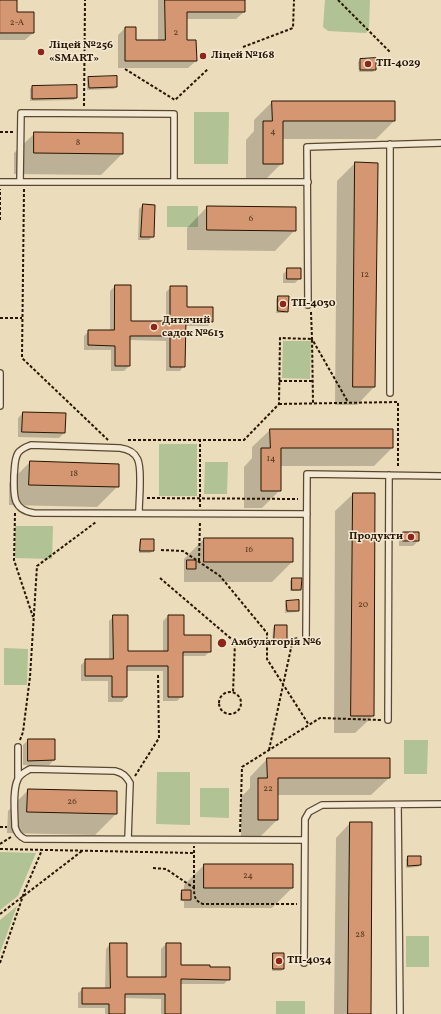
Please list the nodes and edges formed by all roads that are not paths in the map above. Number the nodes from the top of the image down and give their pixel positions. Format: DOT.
graph roads {
  1 [pos="441,143"];
  2 [pos="390,144"];
  3 [pos="0,182"];
  4 [pos="22,182"];
  5 [pos="174,182"];
  6 [pos="308,182"];
  7 [pos="308,305"];
  8 [pos="0,373"];
  9 [pos="390,393"];
  10 [pos="0,406"];
  11 [pos="389,475"];
  12 [pos="441,476"];
  13 [pos="139,513"];
  14 [pos="307,514"];
  15 [pos="306,637"];
  16 [pos="388,720"];
  17 [pos="18,747"];
  18 [pos="18,779"];
  19 [pos="398,804"];
  20 [pos="441,804"];
  21 [pos="128,839"];
  22 [pos="305,840"];
  23 [pos="304,963"];
  24 [pos="400,1014"];
  1 -- 2 [label="lane"];
  2 -- 6 [label="lane"];
  2 -- 9 [label="lane"];
  3 -- 4 [label="lane"];
  4 -- 5 [label="lane"];
  4 -- 5 [label="lane"];
  5 -- 6 [label="lane"];
  6 -- 7 [label="lane"];
  8 -- 10 [label="lane"];
  11 -- 12 [label="lane"];
  11 -- 14 [label="lane"];
  11 -- 16 [label="lane"];
  13 -- 13 [label="lane"];
  13 -- 14 [label="lane"];
  14 -- 15 [label="lane"];
  17 -- 18 [label="lane"];
  18 -- 21 [label="lane"];
  18 -- 21 [label="lane"];
  19 -- 20 [label="lane"];
  19 -- 22 [label="lane"];
  19 -- 24 [label="lane"];
  21 -- 22 [label="lane"];
  22 -- 23 [label="lane"];
}
